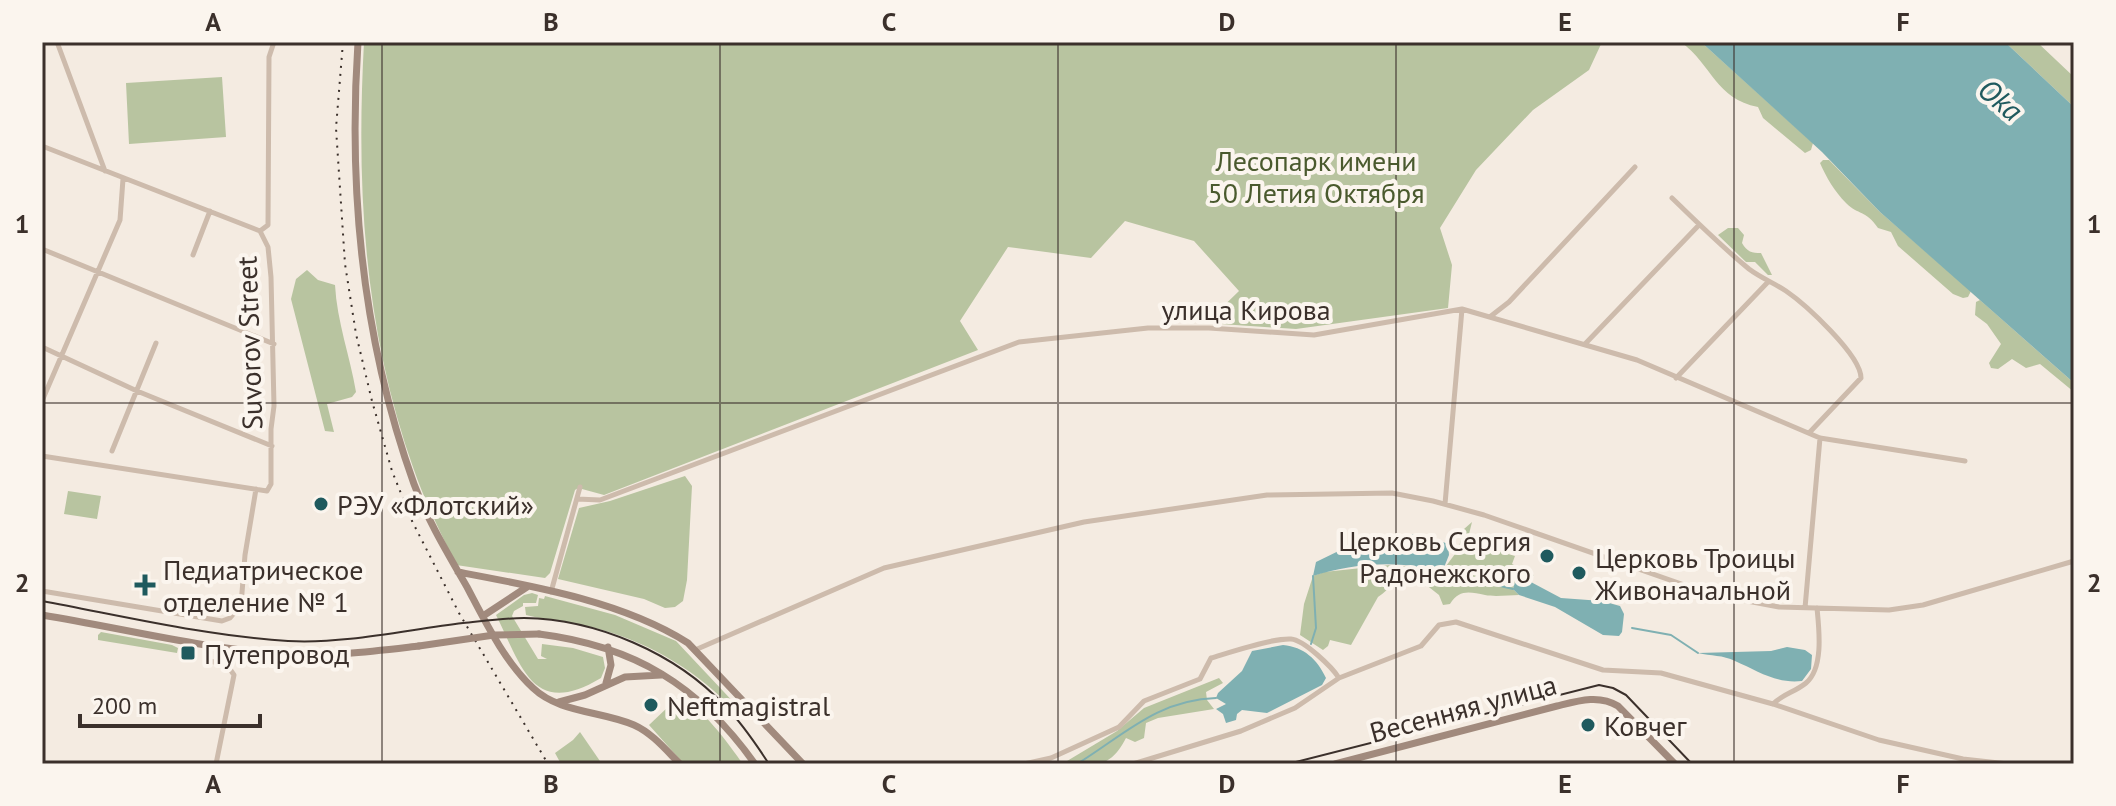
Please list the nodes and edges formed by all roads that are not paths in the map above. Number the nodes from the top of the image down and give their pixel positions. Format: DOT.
graph roads {
  1 [pos="57,42"];
  2 [pos="274,42"];
  3 [pos="358,42"];
  4 [pos="42,146"];
  5 [pos="1635,167"];
  6 [pos="105,171"];
  7 [pos="123,179"];
  8 [pos="1672,198"];
  9 [pos="210,211"];
  10 [pos="268,225"];
  11 [pos="1699,225"];
  12 [pos="260,231"];
  13 [pos="268,247"];
  14 [pos="42,249"];
  15 [pos="193,255"];
  16 [pos="98,273"];
  17 [pos="1767,283"];
  18 [pos="1462,309"];
  19 [pos="1490,317"];
  20 [pos="156,343"];
  21 [pos="274,344"];
  22 [pos="1585,344"];
  23 [pos="42,347"];
  24 [pos="63,356"];
  25 [pos="1676,378"];
  26 [pos="137,391"];
  27 [pos="42,401"];
  28 [pos="1809,433"];
  29 [pos="1820,438"];
  30 [pos="273,446"];
  31 [pos="112,451"];
  32 [pos="42,456"];
  33 [pos="1965,461"];
  34 [pos="580,487"];
  35 [pos="256,489"];
  36 [pos="577,499"];
  37 [pos="1445,504"];
  38 [pos="2074,561"];
  39 [pos="458,572"];
  40 [pos="527,587"];
  41 [pos="42,591"];
  42 [pos="551,593"];
  43 [pos="1805,608"];
  44 [pos="1817,608"];
  45 [pos="42,615"];
  46 [pos="483,616"];
  47 [pos="210,644"];
  48 [pos="608,647"];
  49 [pos="695,650"];
  50 [pos="663,675"];
  51 [pos="1339,678"];
  52 [pos="605,684"];
  53 [pos="555,702"];
  54 [pos="1773,704"];
  55 [pos="216,764"];
  56 [pos="680,764"];
  57 [pos="755,764"];
  58 [pos="803,764"];
  59 [pos="1024,764"];
  60 [pos="1133,764"];
  61 [pos="1335,764"];
  62 [pos="1675,764"];
  63 [pos="2008,764"];
  1 -- 6 [label="street"];
  2 -- 10 [label="street, Suvorov Street"];
  3 -- 39 [label="main road"];
  4 -- 6 [label="street"];
  5 -- 19 [label="street"];
  6 -- 7 [label="street"];
  7 -- 9 [label="street"];
  7 -- 16 [label="street"];
  8 -- 11 [label="street"];
  9 -- 12 [label="street"];
  9 -- 15 [label="street"];
  10 -- 12 [label="street, Suvorov Street"];
  10 -- 13 [label="street"];
  11 -- 17 [label="street"];
  11 -- 22 [label="street"];
  12 -- 13 [label="street, Suvorov Street"];
  13 -- 21 [label="street, Suvorov Street"];
  14 -- 16 [label="street"];
  16 -- 21 [label="street"];
  16 -- 24 [label="street"];
  17 -- 25 [label="street"];
  17 -- 28 [label="street"];
  18 -- 19 [label="street, улица Кирова"];
  18 -- 36 [label="street, улица Кирова"];
  18 -- 37 [label="street"];
  19 -- 22 [label="street, улица Кирова"];
  20 -- 26 [label="street"];
  21 -- 30 [label="street, Suvorov Street"];
  22 -- 25 [label="street, улица Кирова"];
  23 -- 24 [label="street"];
  24 -- 26 [label="street"];
  24 -- 27 [label="street"];
  25 -- 28 [label="street, улица Кирова"];
  26 -- 30 [label="street"];
  26 -- 31 [label="street"];
  28 -- 29 [label="street, улица Кирова"];
  29 -- 33 [label="street, улица Кирова"];
  29 -- 43 [label="street"];
  30 -- 35 [label="street, Suvorov Street"];
  32 -- 35 [label="street"];
  34 -- 36 [label="street"];
  35 -- 41 [label="street"];
  36 -- 42 [label="street"];
  37 -- 43 [label="street"];
  37 -- 49 [label="street"];
  38 -- 44 [label="street"];
  39 -- 40 [label="main road"];
  39 -- 46 [label="main road"];
  40 -- 42 [label="main road"];
  40 -- 46 [label="main road"];
  42 -- 49 [label="main road"];
  43 -- 44 [label="street"];
  44 -- 54 [label="street"];
  45 -- 47 [label="main road"];
  46 -- 53 [label="main road"];
  47 -- 48 [label="main road, bridge"];
  47 -- 55 [label="street"];
  48 -- 50 [label="main road"];
  48 -- 52 [label="main road"];
  49 -- 58 [label="main road"];
  50 -- 52 [label="main road"];
  50 -- 57 [label="main road"];
  51 -- 54 [label="street"];
  51 -- 59 [label="street"];
  51 -- 60 [label="street"];
  52 -- 53 [label="main road"];
  53 -- 56 [label="main road"];
  54 -- 63 [label="street"];
  61 -- 62 [label="main road, Весенняя улица"];
}
